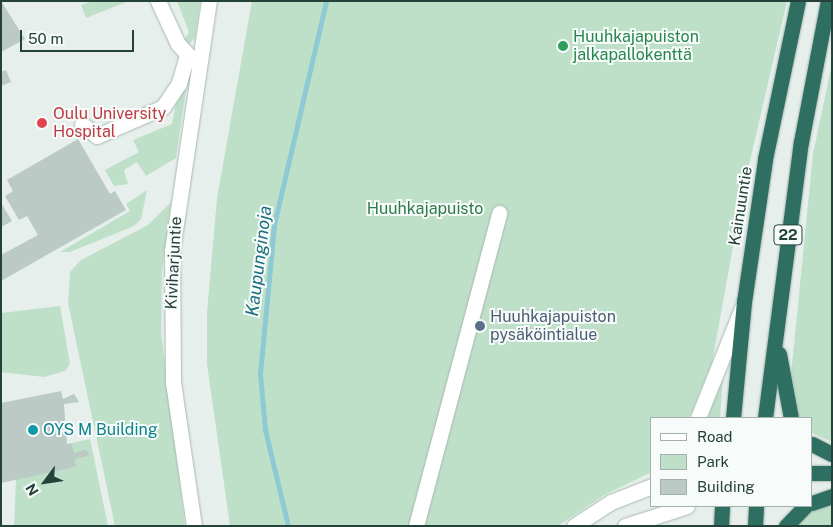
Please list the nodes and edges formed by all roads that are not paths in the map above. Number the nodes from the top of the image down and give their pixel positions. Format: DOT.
graph roads {
  1 [pos="158,1"];
  2 [pos="209,1"];
  3 [pos="798,1"];
  4 [pos="828,1"];
  5 [pos="193,59"];
  6 [pos="82,124"];
  7 [pos="498,213"];
  8 [pos="744,302"];
  9 [pos="777,330"];
  10 [pos="698,417"];
  11 [pos="733,417"];
  12 [pos="765,417"];
  13 [pos="791,417"];
  14 [pos="813,444"];
  15 [pos="832,454"];
  16 [pos="813,473"];
  17 [pos="832,473"];
  18 [pos="648,486"];
  19 [pos="813,496"];
  20 [pos="832,496"];
  21 [pos="813,503"];
  22 [pos="684,507"];
  23 [pos="722,507"];
  24 [pos="756,507"];
  25 [pos="804,507"];
  26 [pos="194,526"];
  27 [pos="416,526"];
  28 [pos="574,526"];
  29 [pos="625,526"];
  30 [pos="721,526"];
  31 [pos="755,526"];
  32 [pos="786,526"];
  1 -- 5 [label="street"];
  2 -- 5 [label="street, Kiviharjuntie"];
  3 -- 8 [label="highway, Kainuuntie / 22"];
  4 -- 9 [label="highway, 22"];
  5 -- 6 [label="street"];
  5 -- 26 [label="street, Kiviharjuntie"];
  7 -- 27 [label="street"];
  8 -- 10 [label="street"];
  8 -- 11 [label="highway, Kainuuntie / 22"];
  9 -- 12 [label="highway, 22"];
  9 -- 13 [label="highway"];
  14 -- 15 [label="highway"];
  16 -- 17 [label="highway"];
  18 -- 28 [label="street"];
  19 -- 20 [label="highway"];
  20 -- 21 [label="highway"];
  22 -- 29 [label="street"];
  23 -- 30 [label="highway"];
  24 -- 31 [label="highway"];
  25 -- 32 [label="highway"];
}
